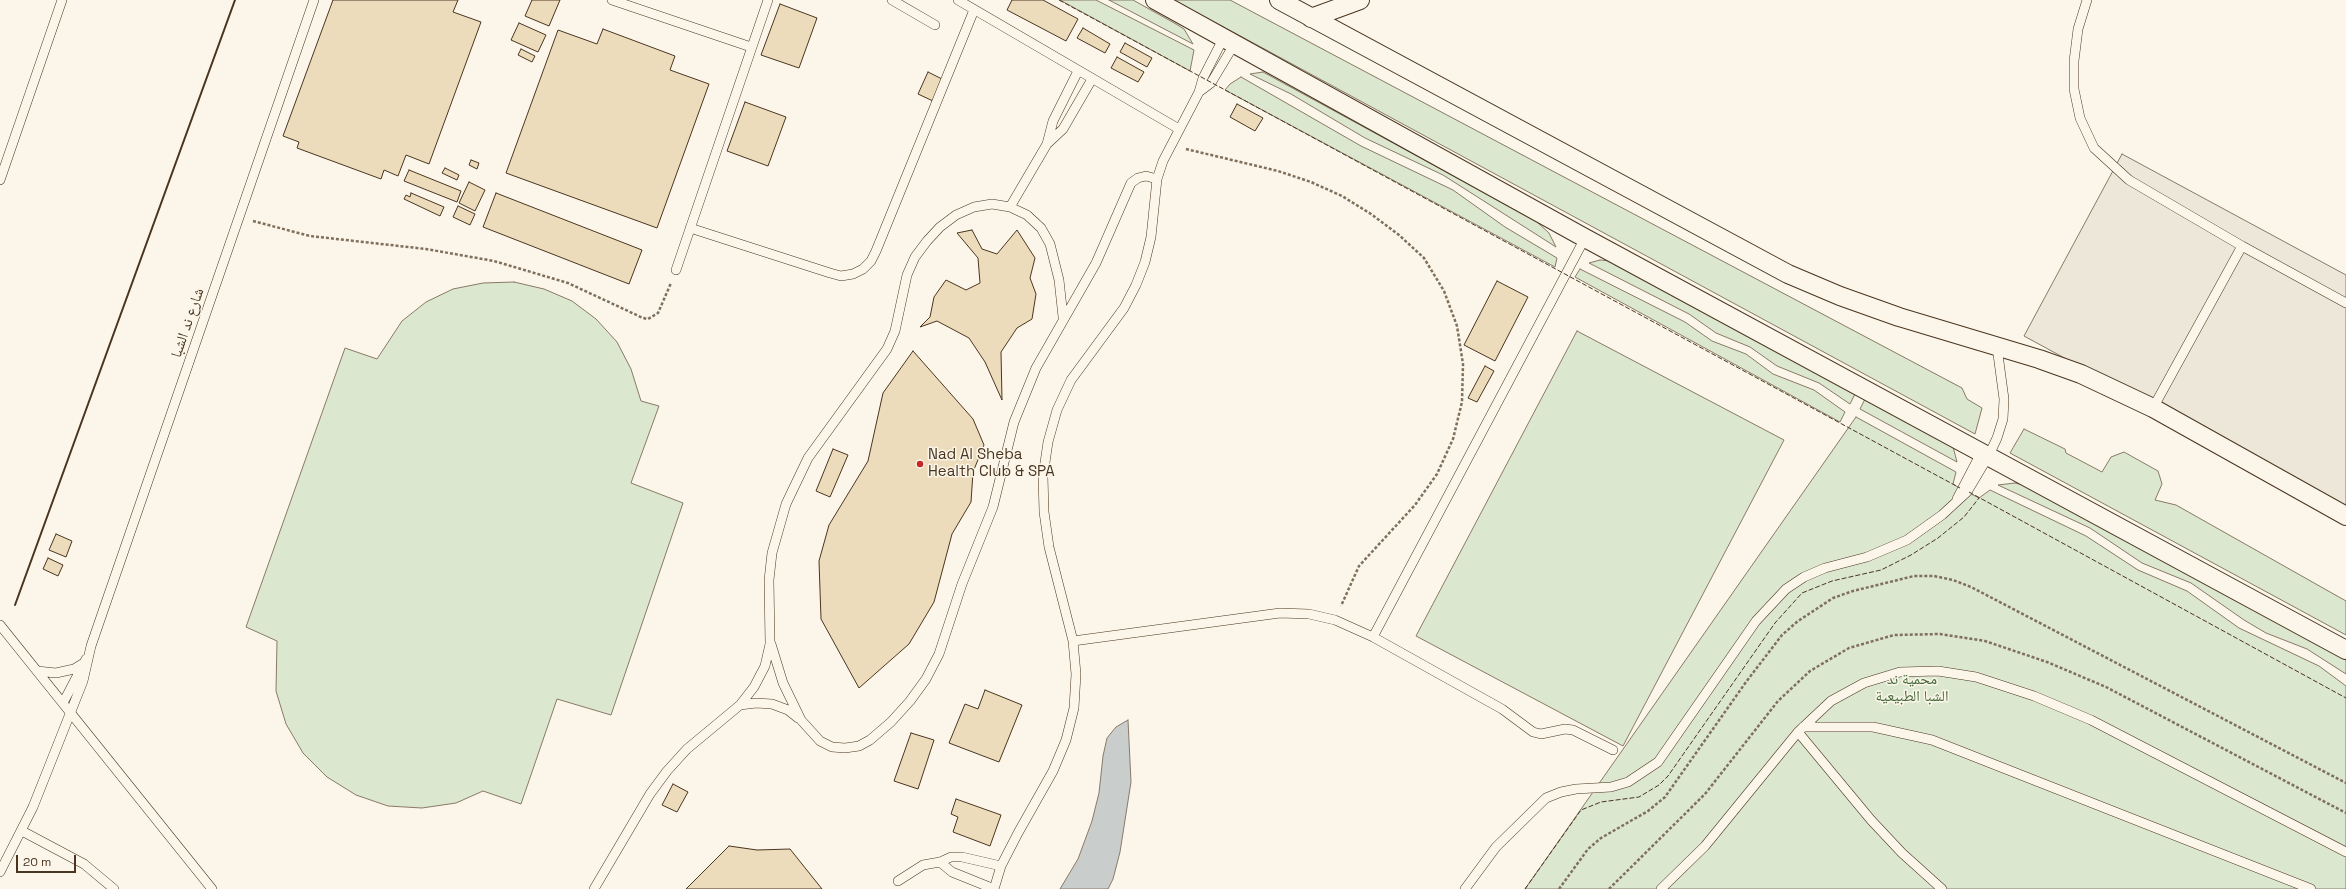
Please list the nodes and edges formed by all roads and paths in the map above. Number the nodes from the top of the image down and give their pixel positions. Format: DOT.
graph roads {
  1 [pos="62,0"];
  2 [pos="314,0"];
  3 [pos="612,0"];
  4 [pos="768,0"];
  5 [pos="892,0"];
  6 [pos="958,0"];
  7 [pos="1155,0"];
  8 [pos="1279,0"];
  9 [pos="1360,0"];
  10 [pos="2087,0"];
  11 [pos="974,10"];
  12 [pos="1311,18"];
  13 [pos="935,24"];
  14 [pos="1229,40"];
  15 [pos="751,47"];
  16 [pos="1078,70"];
  17 [pos="1092,79"];
  18 [pos="1179,129"];
  19 [pos="1047,144"];
  20 [pos="1170,145"];
  21 [pos="1158,179"];
  22 [pos="0,180"];
  23 [pos="1010,207"];
  24 [pos="240,216"];
  25 [pos="690,228"];
  26 [pos="1585,238"];
  27 [pos="2242,246"];
  28 [pos="676,270"];
  29 [pos="2346,303"];
  30 [pos="1063,317"];
  31 [pos="1996,347"];
  32 [pos="2152,408"];
  33 [pos="1985,453"];
  34 [pos="2346,516"];
  35 [pos="1335,620"];
  36 [pos="0,625"];
  37 [pos="1373,638"];
  38 [pos="1073,641"];
  39 [pos="770,644"];
  40 [pos="2346,650"];
  41 [pos="89,654"];
  42 [pos="82,664"];
  43 [pos="37,671"];
  44 [pos="63,703"];
  45 [pos="740,705"];
  46 [pos="71,713"];
  47 [pos="801,720"];
  48 [pos="1801,729"];
  49 [pos="1613,750"];
  50 [pos="2346,783"];
  51 [pos="2346,813"];
  52 [pos="22,831"];
  53 [pos="2346,852"];
  54 [pos="940,862"];
  55 [pos="1002,866"];
  56 [pos="0,872"];
  57 [pos="898,881"];
  58 [pos="114,889"];
  59 [pos="212,889"];
  60 [pos="594,889"];
  61 [pos="994,889"];
  62 [pos="1465,889"];
  63 [pos="1560,889"];
  64 [pos="1609,889"];
  65 [pos="1661,889"];
  66 [pos="1942,889"];
  67 [pos="2311,889"];
  1 -- 22 [label="lane"];
  2 -- 24 [label="lane, شارع ند الشبا"];
  3 -- 15 [label="lane"];
  4 -- 15 [label="lane"];
  5 -- 13 [label="lane"];
  6 -- 11 [label="lane"];
  7 -- 14 [label="street"];
  8 -- 12 [label="street"];
  9 -- 12 [label="street"];
  10 -- 27 [label="lane"];
  11 -- 16 [label="lane"];
  11 -- 25 [label="lane"];
  12 -- 31 [label="street"];
  14 -- 18 [label="lane"];
  14 -- 26 [label="street"];
  15 -- 25 [label="lane"];
  16 -- 17 [label="lane"];
  16 -- 19 [label="lane"];
  17 -- 18 [label="lane"];
  17 -- 19 [label="lane"];
  18 -- 20 [label="lane"];
  19 -- 23 [label="lane"];
  20 -- 21 [label="lane"];
  20 -- 35 [label="path"];
  21 -- 30 [label="lane"];
  21 -- 38 [label="lane"];
  23 -- 30 [label="lane"];
  23 -- 39 [label="lane"];
  24 -- 28 [label="path"];
  24 -- 41 [label="lane, شارع ند الشبا"];
  25 -- 28 [label="lane"];
  26 -- 33 [label="street"];
  26 -- 37 [label="lane"];
  27 -- 29 [label="lane"];
  27 -- 32 [label="lane"];
  30 -- 47 [label="lane"];
  31 -- 32 [label="street"];
  31 -- 33 [label="lane"];
  32 -- 34 [label="street"];
  33 -- 40 [label="street"];
  33 -- 62 [label="lane"];
  35 -- 37 [label="lane"];
  35 -- 38 [label="lane"];
  36 -- 43 [label="lane"];
  37 -- 49 [label="lane"];
  38 -- 55 [label="lane"];
  39 -- 45 [label="lane"];
  39 -- 47 [label="lane"];
  41 -- 42 [label="lane, شارع ند الشبا"];
  41 -- 46 [label="lane, شارع ند الشبا"];
  42 -- 43 [label="lane"];
  42 -- 44 [label="lane, شارع ند الشبا"];
  43 -- 44 [label="lane"];
  44 -- 46 [label="lane"];
  45 -- 47 [label="lane"];
  45 -- 60 [label="lane"];
  46 -- 52 [label="lane, شارع ند الشبا"];
  46 -- 59 [label="lane"];
  48 -- 53 [label="lane"];
  48 -- 65 [label="lane"];
  48 -- 66 [label="lane"];
  48 -- 67 [label="lane"];
  50 -- 63 [label="path"];
  51 -- 64 [label="path"];
  52 -- 56 [label="lane, شارع ند الشبا"];
  52 -- 58 [label="lane"];
  54 -- 55 [label="lane"];
  54 -- 57 [label="lane"];
  54 -- 61 [label="lane"];
  55 -- 61 [label="lane"];
}
